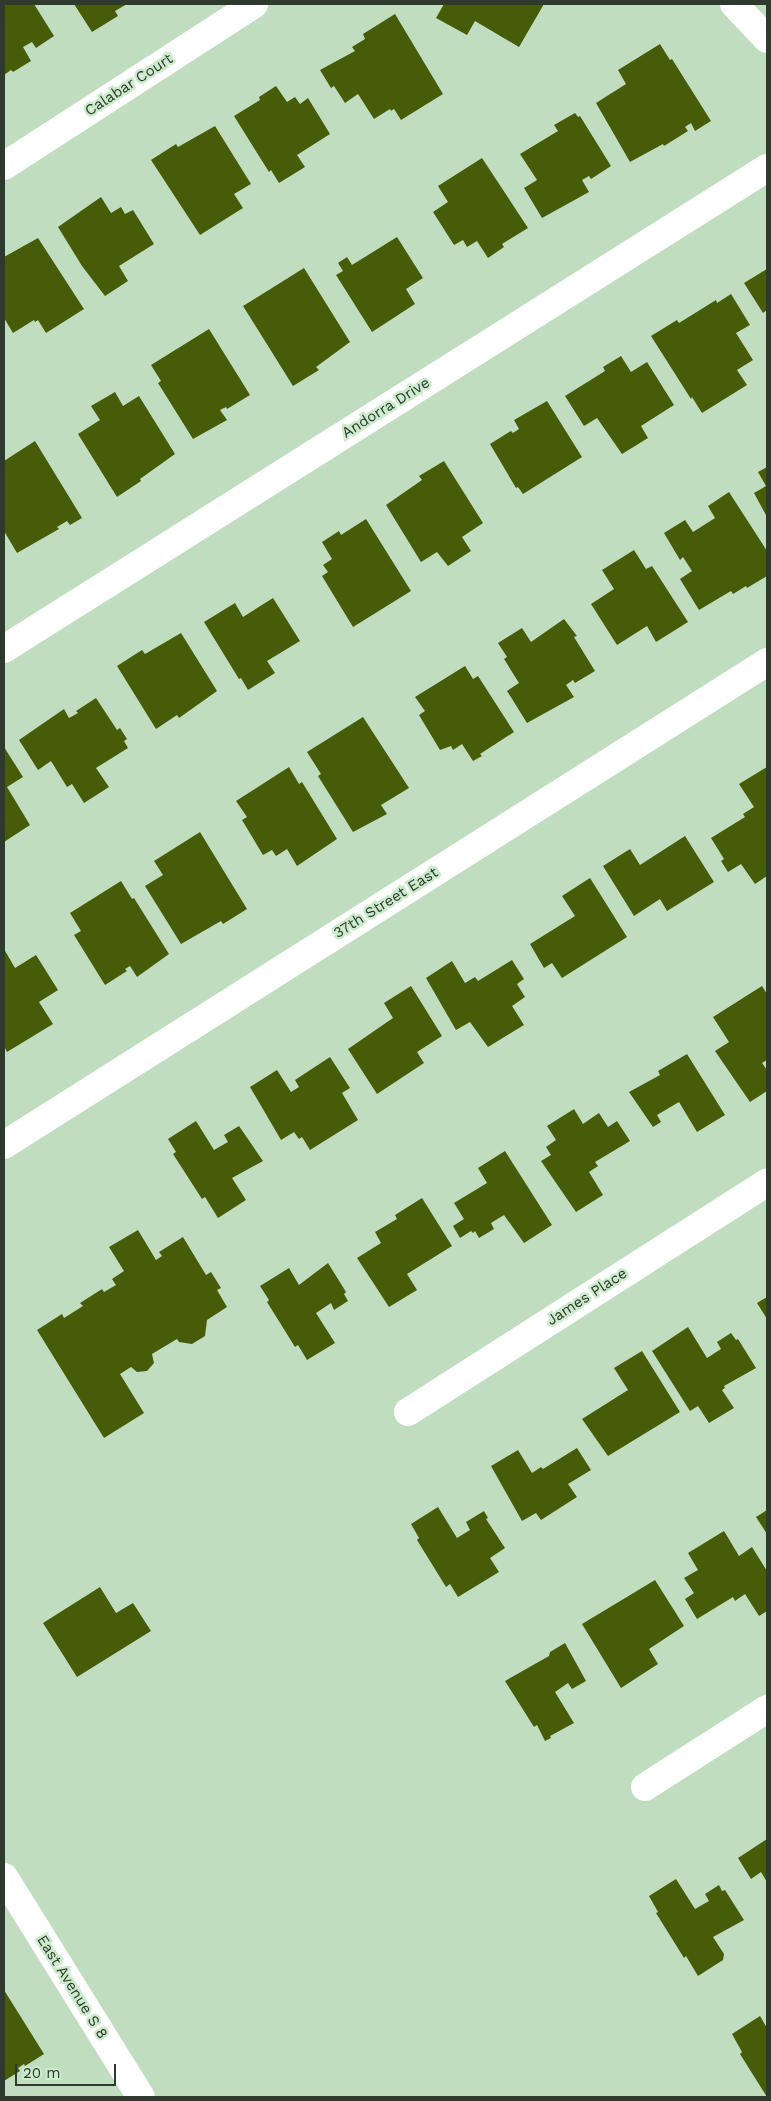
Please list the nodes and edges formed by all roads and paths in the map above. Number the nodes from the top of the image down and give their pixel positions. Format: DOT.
graph roads {
  1 [pos="254,4"];
  2 [pos="734,4"];
  3 [pos="767,39"];
  4 [pos="4,166"];
  5 [pos="767,168"];
  6 [pos="4,649"];
  7 [pos="767,662"];
  8 [pos="4,1145"];
  9 [pos="767,1182"];
  10 [pos="408,1412"];
  11 [pos="767,1709"];
  12 [pos="645,1787"];
  13 [pos="4,1877"];
  14 [pos="129,2093"];
  1 -- 4 [label="street, Calabar Court"];
  2 -- 3 [label="street"];
  5 -- 6 [label="street, Andorra Drive"];
  7 -- 8 [label="street, 37th Street East"];
  9 -- 10 [label="street, James Place"];
  11 -- 12 [label="street"];
  13 -- 14 [label="street, East Avenue S 8"];
}
